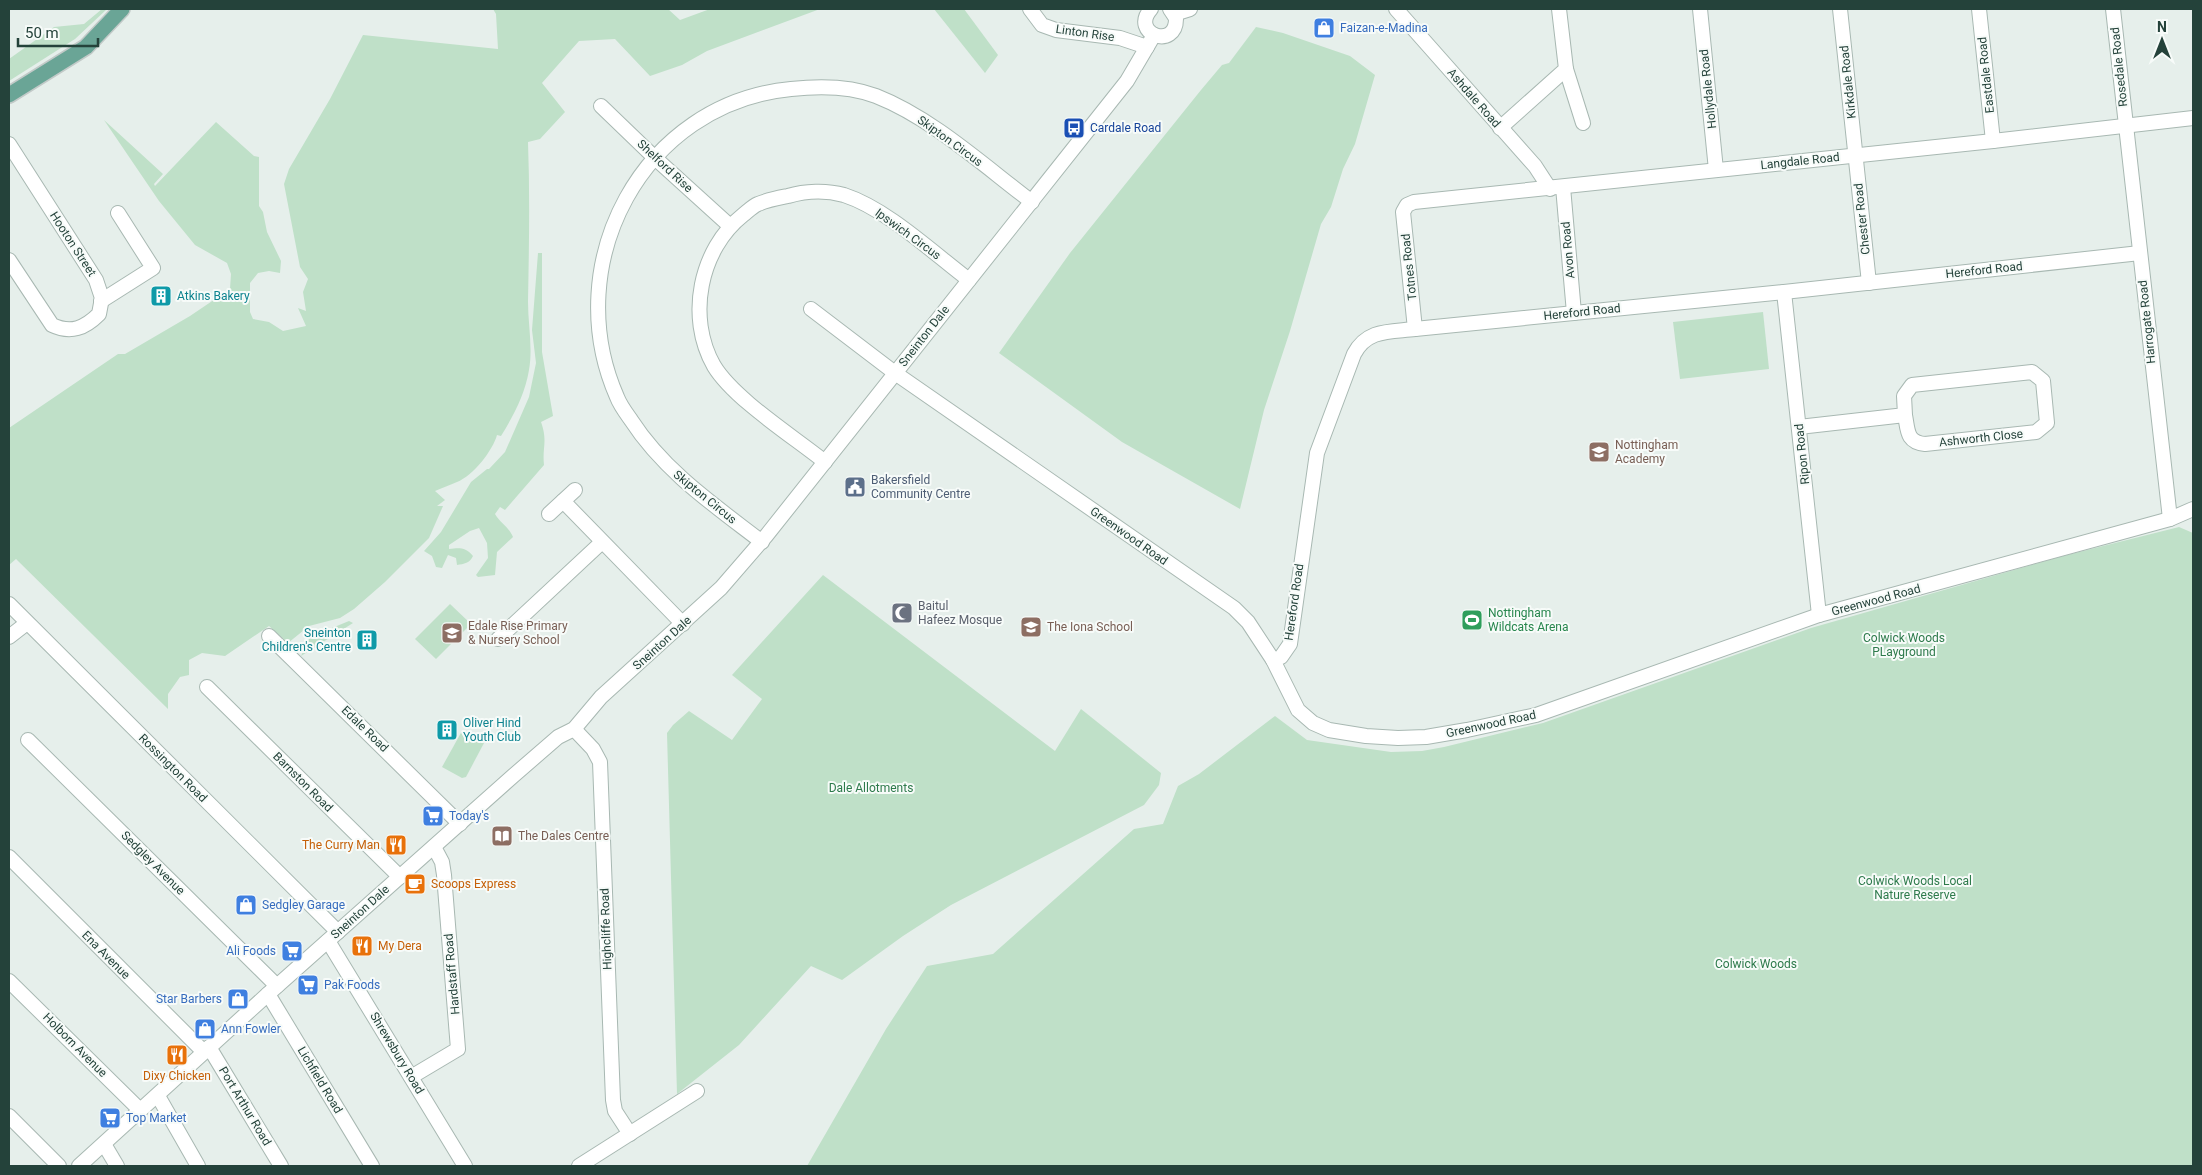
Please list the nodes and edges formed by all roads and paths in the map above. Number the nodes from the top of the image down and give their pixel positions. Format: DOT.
graph roads {
  1 [pos="122,9"];
  2 [pos="1030,9"];
  3 [pos="1151,9"];
  4 [pos="1190,9"];
  5 [pos="1396,9"];
  6 [pos="1559,9"];
  7 [pos="1700,9"];
  8 [pos="1840,9"];
  9 [pos="1979,9"];
  10 [pos="2113,9"];
  11 [pos="1172,11"];
  12 [pos="1150,41"];
  13 [pos="1566,69"];
  14 [pos="9,95"];
  15 [pos="601,106"];
  16 [pos="2193,118"];
  17 [pos="1583,122"];
  18 [pos="2125,125"];
  19 [pos="1500,128"];
  20 [pos="1993,141"];
  21 [pos="9,144"];
  22 [pos="1856,156"];
  23 [pos="654,158"];
  24 [pos="1716,170"];
  25 [pos="1556,188"];
  26 [pos="1032,202"];
  27 [pos="1407,205"];
  28 [pos="118,213"];
  29 [pos="730,226"];
  30 [pos="2140,253"];
  31 [pos="9,260"];
  32 [pos="968,280"];
  33 [pos="1869,283"];
  34 [pos="1784,292"];
  35 [pos="101,301"];
  36 [pos="811,309"];
  37 [pos="1574,313"];
  38 [pos="1415,329"];
  39 [pos="895,373"];
  40 [pos="1905,415"];
  41 [pos="1799,427"];
  42 [pos="825,462"];
  43 [pos="575,490"];
  44 [pos="563,501"];
  45 [pos="2193,509"];
  46 [pos="549,514"];
  47 [pos="2170,519"];
  48 [pos="602,542"];
  49 [pos="762,542"];
  50 [pos="9,604"];
  51 [pos="1819,615"];
  52 [pos="27,623"];
  53 [pos="683,624"];
  54 [pos="269,636"];
  55 [pos="9,637"];
  56 [pos="498,639"];
  57 [pos="1273,660"];
  58 [pos="207,687"];
  59 [pos="574,729"];
  60 [pos="28,740"];
  61 [pos="460,824"];
  62 [pos="434,847"];
  63 [pos="9,857"];
  64 [pos="400,877"];
  65 [pos="333,936"];
  66 [pos="9,981"];
  67 [pos="272,990"];
  68 [pos="206,1050"];
  69 [pos="412,1076"];
  70 [pos="697,1092"];
  71 [pos="158,1096"];
  72 [pos="140,1110"];
  73 [pos="9,1116"];
  74 [pos="630,1134"];
  75 [pos="104,1144"];
  76 [pos="59,1166"];
  77 [pos="79,1166"];
  78 [pos="117,1166"];
  79 [pos="198,1166"];
  80 [pos="281,1166"];
  81 [pos="372,1166"];
  82 [pos="465,1166"];
  83 [pos="579,1166"];
  1 -- 14 [label="main road"];
  2 -- 12 [label="street, Linton Rise"];
  3 -- 12 [label="street"];
  4 -- 11 [label="street"];
  5 -- 19 [label="street, Ashdale Road"];
  6 -- 13 [label="street"];
  7 -- 24 [label="street, Hollydale Road"];
  8 -- 22 [label="street, Kirkdale Road"];
  9 -- 20 [label="street, Eastdale Road"];
  10 -- 18 [label="street, Rosedale Road"];
  11 -- 12 [label="street"];
  12 -- 26 [label="street, Sneinton Dale"];
  13 -- 17 [label="street"];
  13 -- 19 [label="street"];
  15 -- 23 [label="street, Shelford Rise"];
  16 -- 18 [label="street, Langdale Road"];
  18 -- 20 [label="street, Langdale Road"];
  18 -- 30 [label="street, Harrogate Road"];
  19 -- 25 [label="street, Ashdale Road"];
  20 -- 22 [label="street, Langdale Road"];
  21 -- 35 [label="street, Hooton Street"];
  22 -- 24 [label="street, Langdale Road"];
  22 -- 33 [label="street, Chester Road"];
  23 -- 26 [label="street, Skipton Circus"];
  23 -- 29 [label="street, Shelford Rise"];
  23 -- 49 [label="street, Skipton Circus"];
  24 -- 25 [label="street, Langdale Road"];
  25 -- 27 [label="street, Langdale Road"];
  25 -- 37 [label="street, Avon Road"];
  26 -- 32 [label="street, Sneinton Dale"];
  27 -- 38 [label="street, Totnes Road"];
  28 -- 35 [label="street"];
  29 -- 32 [label="street, Ipswich Circus"];
  29 -- 42 [label="street, Ipswich Circus"];
  30 -- 33 [label="street, Hereford Road"];
  30 -- 47 [label="street, Harrogate Road"];
  31 -- 35 [label="street"];
  32 -- 39 [label="street, Sneinton Dale"];
  33 -- 34 [label="street, Hereford Road"];
  34 -- 37 [label="street, Hereford Road"];
  34 -- 41 [label="street, Ripon Road"];
  36 -- 39 [label="street, Greenwood Road"];
  37 -- 38 [label="street, Hereford Road"];
  38 -- 57 [label="street, Hereford Road"];
  39 -- 42 [label="street, Sneinton Dale"];
  39 -- 57 [label="street, Greenwood Road"];
  40 -- 40 [label="street, Ashworth Close"];
  40 -- 41 [label="street"];
  41 -- 51 [label="street, Ripon Road"];
  42 -- 49 [label="street, Sneinton Dale"];
  43 -- 44 [label="street"];
  44 -- 46 [label="street"];
  44 -- 48 [label="street"];
  45 -- 47 [label="street, Greenwood Road"];
  47 -- 51 [label="street, Greenwood Road"];
  48 -- 53 [label="street"];
  48 -- 56 [label="street"];
  49 -- 53 [label="street, Sneinton Dale"];
  50 -- 52 [label="street, Rossington Road"];
  51 -- 57 [label="street, Greenwood Road"];
  52 -- 55 [label="street"];
  52 -- 65 [label="street, Rossington Road"];
  53 -- 59 [label="street, Sneinton Dale"];
  54 -- 61 [label="street, Edale Road"];
  58 -- 64 [label="street, Barnston Road"];
  59 -- 61 [label="street, Sneinton Dale"];
  59 -- 74 [label="street, Highcliffe Road"];
  60 -- 67 [label="street, Sedgley Avenue"];
  61 -- 62 [label="street, Sneinton Dale"];
  62 -- 64 [label="street, Sneinton Dale"];
  62 -- 69 [label="street, Hardstaff Road"];
  63 -- 68 [label="street, Ena Avenue"];
  64 -- 65 [label="street, Sneinton Dale"];
  65 -- 67 [label="street, Sneinton Dale"];
  65 -- 69 [label="street, Shrewsbury Road"];
  66 -- 72 [label="street, Holborn Avenue"];
  67 -- 68 [label="street, Sneinton Dale"];
  67 -- 81 [label="street, Lichfield Road"];
  68 -- 71 [label="street, Sneinton Dale"];
  68 -- 80 [label="street, Port Arthur Road"];
  69 -- 82 [label="street, Shrewsbury Road"];
  70 -- 74 [label="street"];
  71 -- 72 [label="street, Sneinton Dale"];
  71 -- 79 [label="street"];
  72 -- 75 [label="street, Sneinton Dale"];
  73 -- 76 [label="street"];
  74 -- 83 [label="street"];
  75 -- 77 [label="street, Sneinton Dale"];
  75 -- 78 [label="street"];
}
